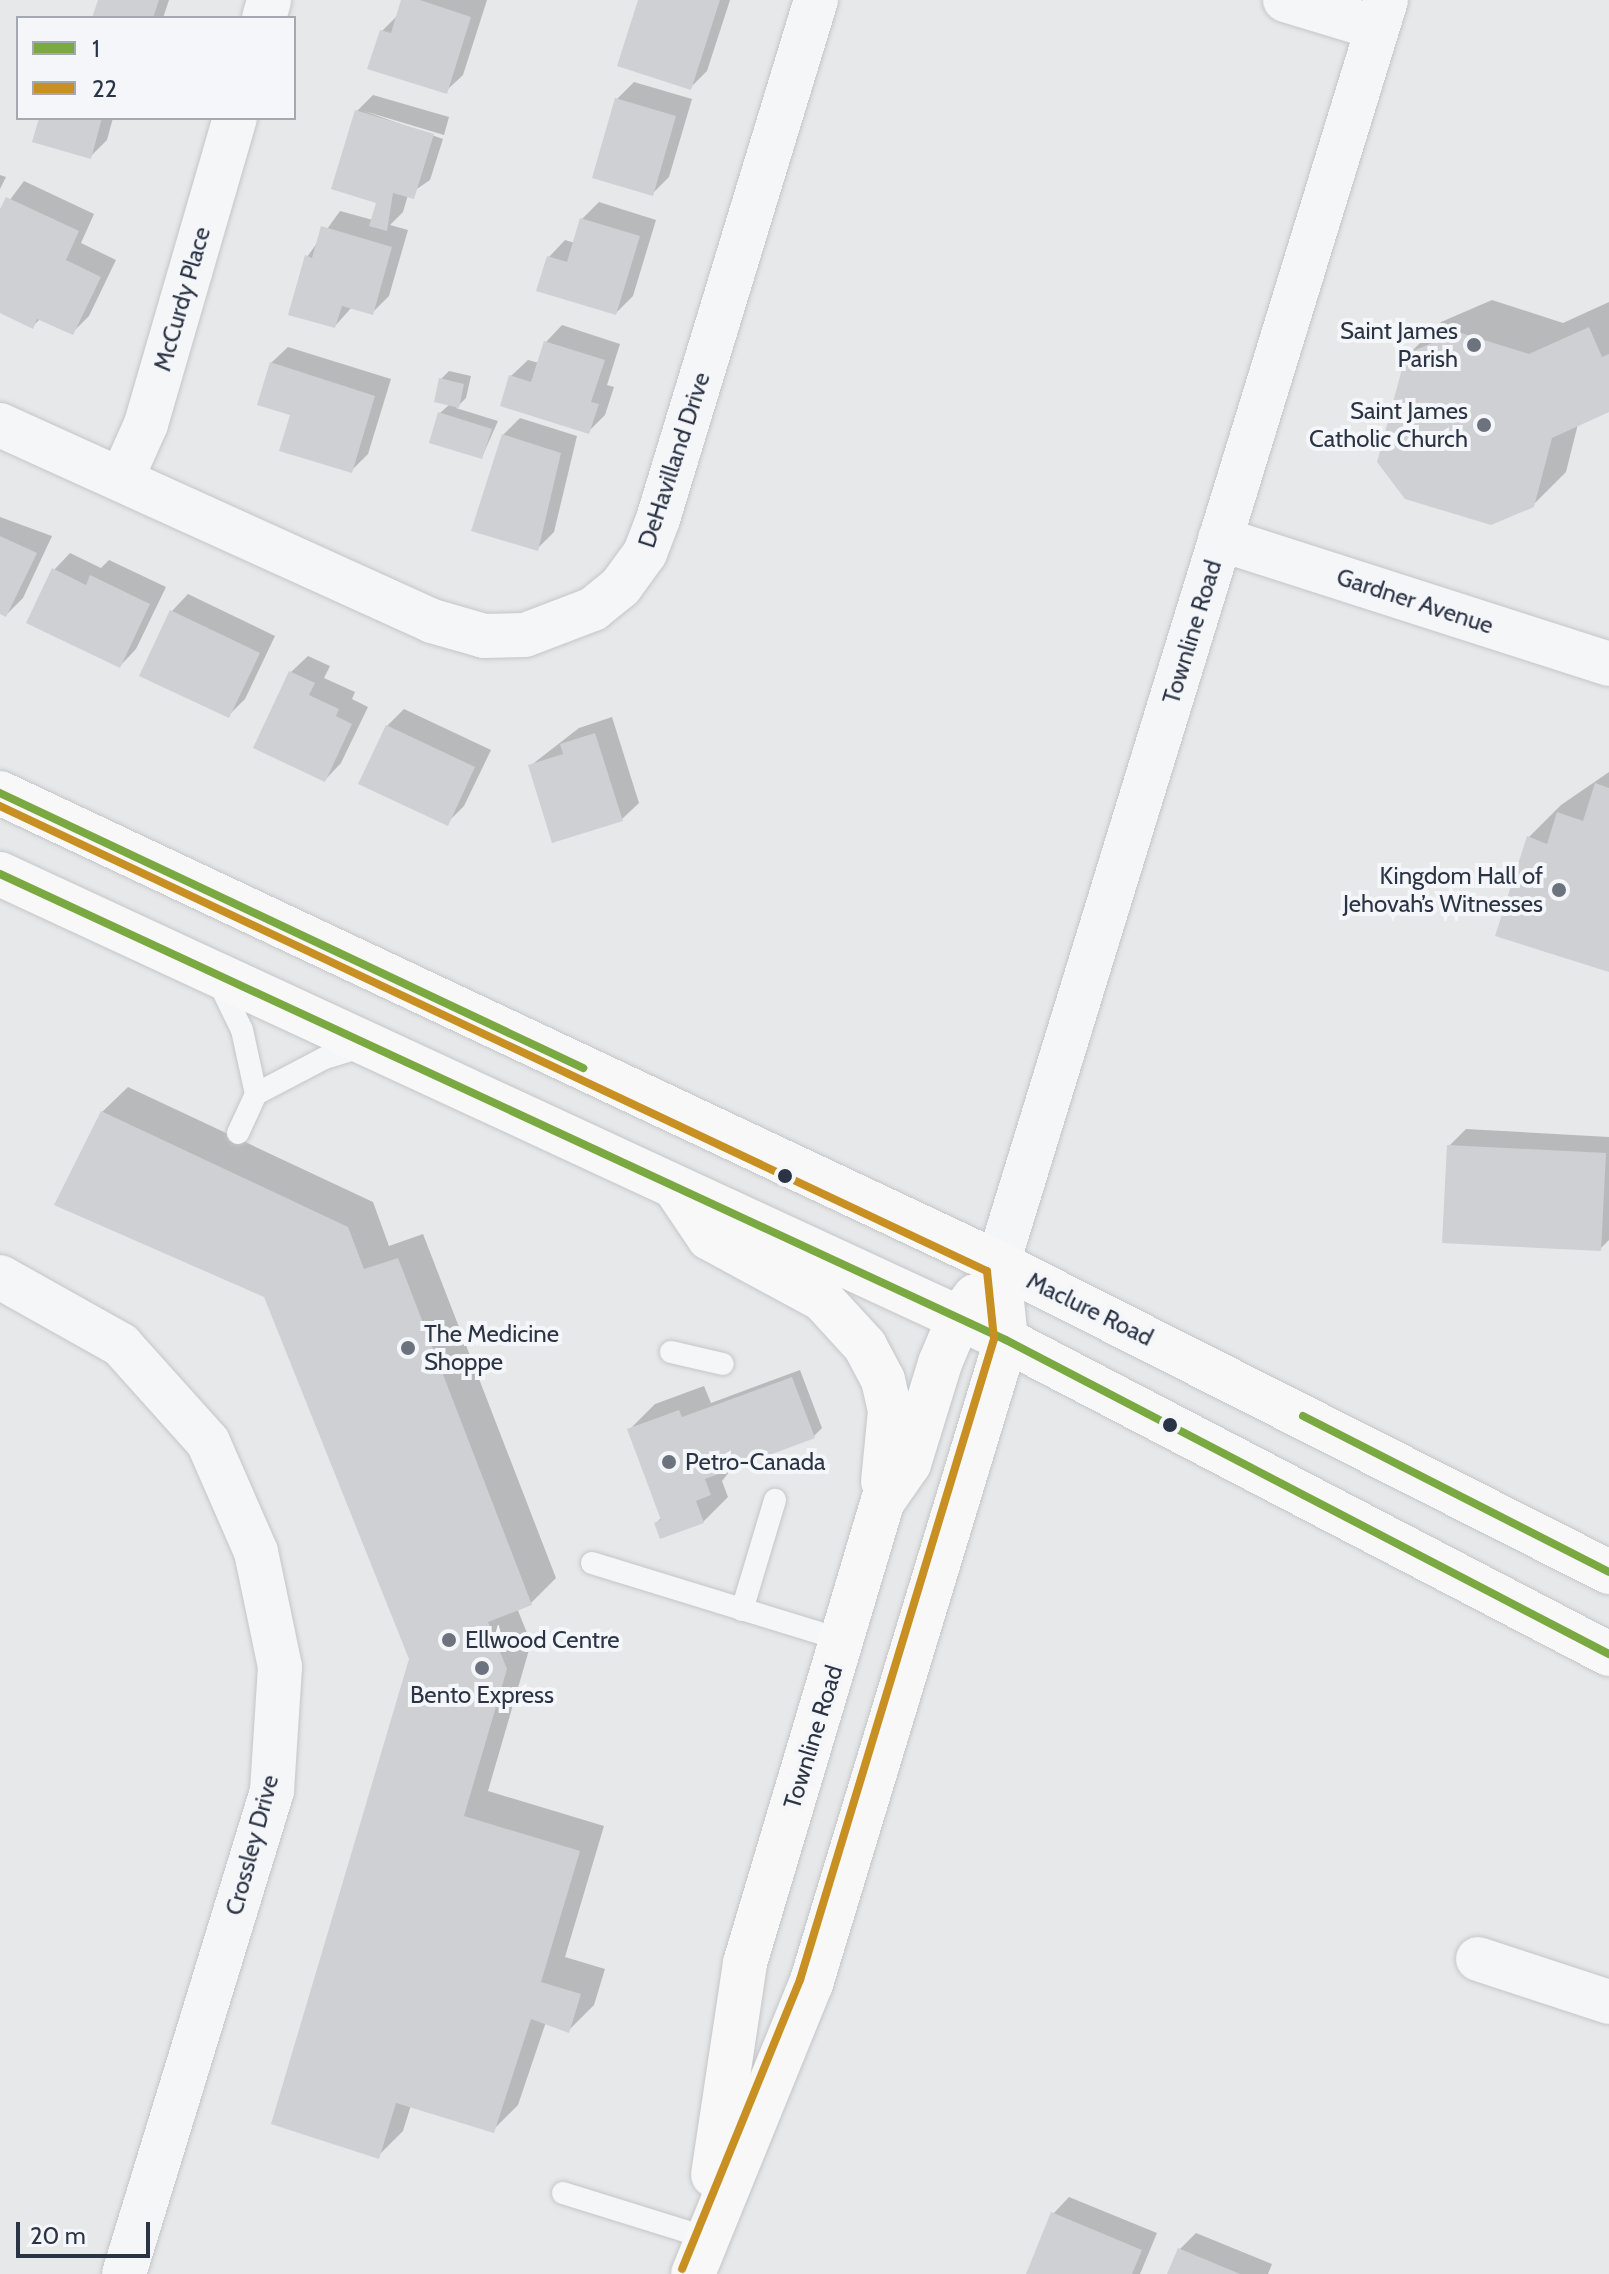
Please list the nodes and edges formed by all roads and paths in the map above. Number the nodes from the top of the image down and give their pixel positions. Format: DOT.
graph roads {
  1 [pos="816,0"];
  2 [pos="1285,0"];
  3 [pos="1382,14"];
  4 [pos="234,120"];
  5 [pos="0,425"];
  6 [pos="122,478"];
  7 [pos="1220,539"];
  8 [pos="1609,664"];
  9 [pos="0,793"];
  10 [pos="0,874"];
  11 [pos="216,978"];
  12 [pos="365,1046"];
  13 [pos="256,1094"];
  14 [pos="238,1133"];
  15 [pos="676,1189"];
  16 [pos="998,1263"];
  17 [pos="0,1277"];
  18 [pos="959,1318"];
  19 [pos="1006,1340"];
  20 [pos="671,1352"];
  21 [pos="723,1364"];
  22 [pos="775,1500"];
  23 [pos="883,1501"];
  24 [pos="592,1563"];
  25 [pos="1609,1572"];
  26 [pos="742,1610"];
  27 [pos="842,1640"];
  28 [pos="1609,1654"];
  29 [pos="1478,1959"];
  30 [pos="1609,2002"];
  31 [pos="563,2193"];
  32 [pos="698,2264"];
  33 [pos="124,2274"];
  1 -- 6 [label="street, DeHavilland Drive"];
  2 -- 3 [label="street"];
  3 -- 7 [label="street, Townline Road"];
  4 -- 6 [label="street, McCurdy Place"];
  5 -- 6 [label="street, DeHavilland Drive"];
  7 -- 8 [label="street, Gardner Avenue"];
  7 -- 16 [label="street, Townline Road"];
  9 -- 16 [label="main road, Maclure Road"];
  10 -- 11 [label="main road"];
  11 -- 12 [label="main road"];
  11 -- 13 [label="lane"];
  12 -- 13 [label="lane"];
  12 -- 15 [label="main road"];
  13 -- 14 [label="lane"];
  15 -- 18 [label="main road"];
  15 -- 23 [label="main road"];
  16 -- 18 [label="main road, Townline Road"];
  16 -- 19 [label="main road, Townline Road"];
  16 -- 25 [label="main road, Maclure Road"];
  17 -- 33 [label="street, Crossley Drive"];
  18 -- 19 [label="main road"];
  18 -- 23 [label="main road, Townline Road"];
  19 -- 28 [label="main road"];
  19 -- 32 [label="main road, Townline Road"];
  20 -- 21 [label="lane"];
  22 -- 26 [label="lane"];
  23 -- 27 [label="main road, Townline Road"];
  24 -- 26 [label="lane"];
  26 -- 27 [label="lane"];
  27 -- 32 [label="main road, Townline Road"];
  29 -- 30 [label="street"];
  31 -- 32 [label="lane"];
}
